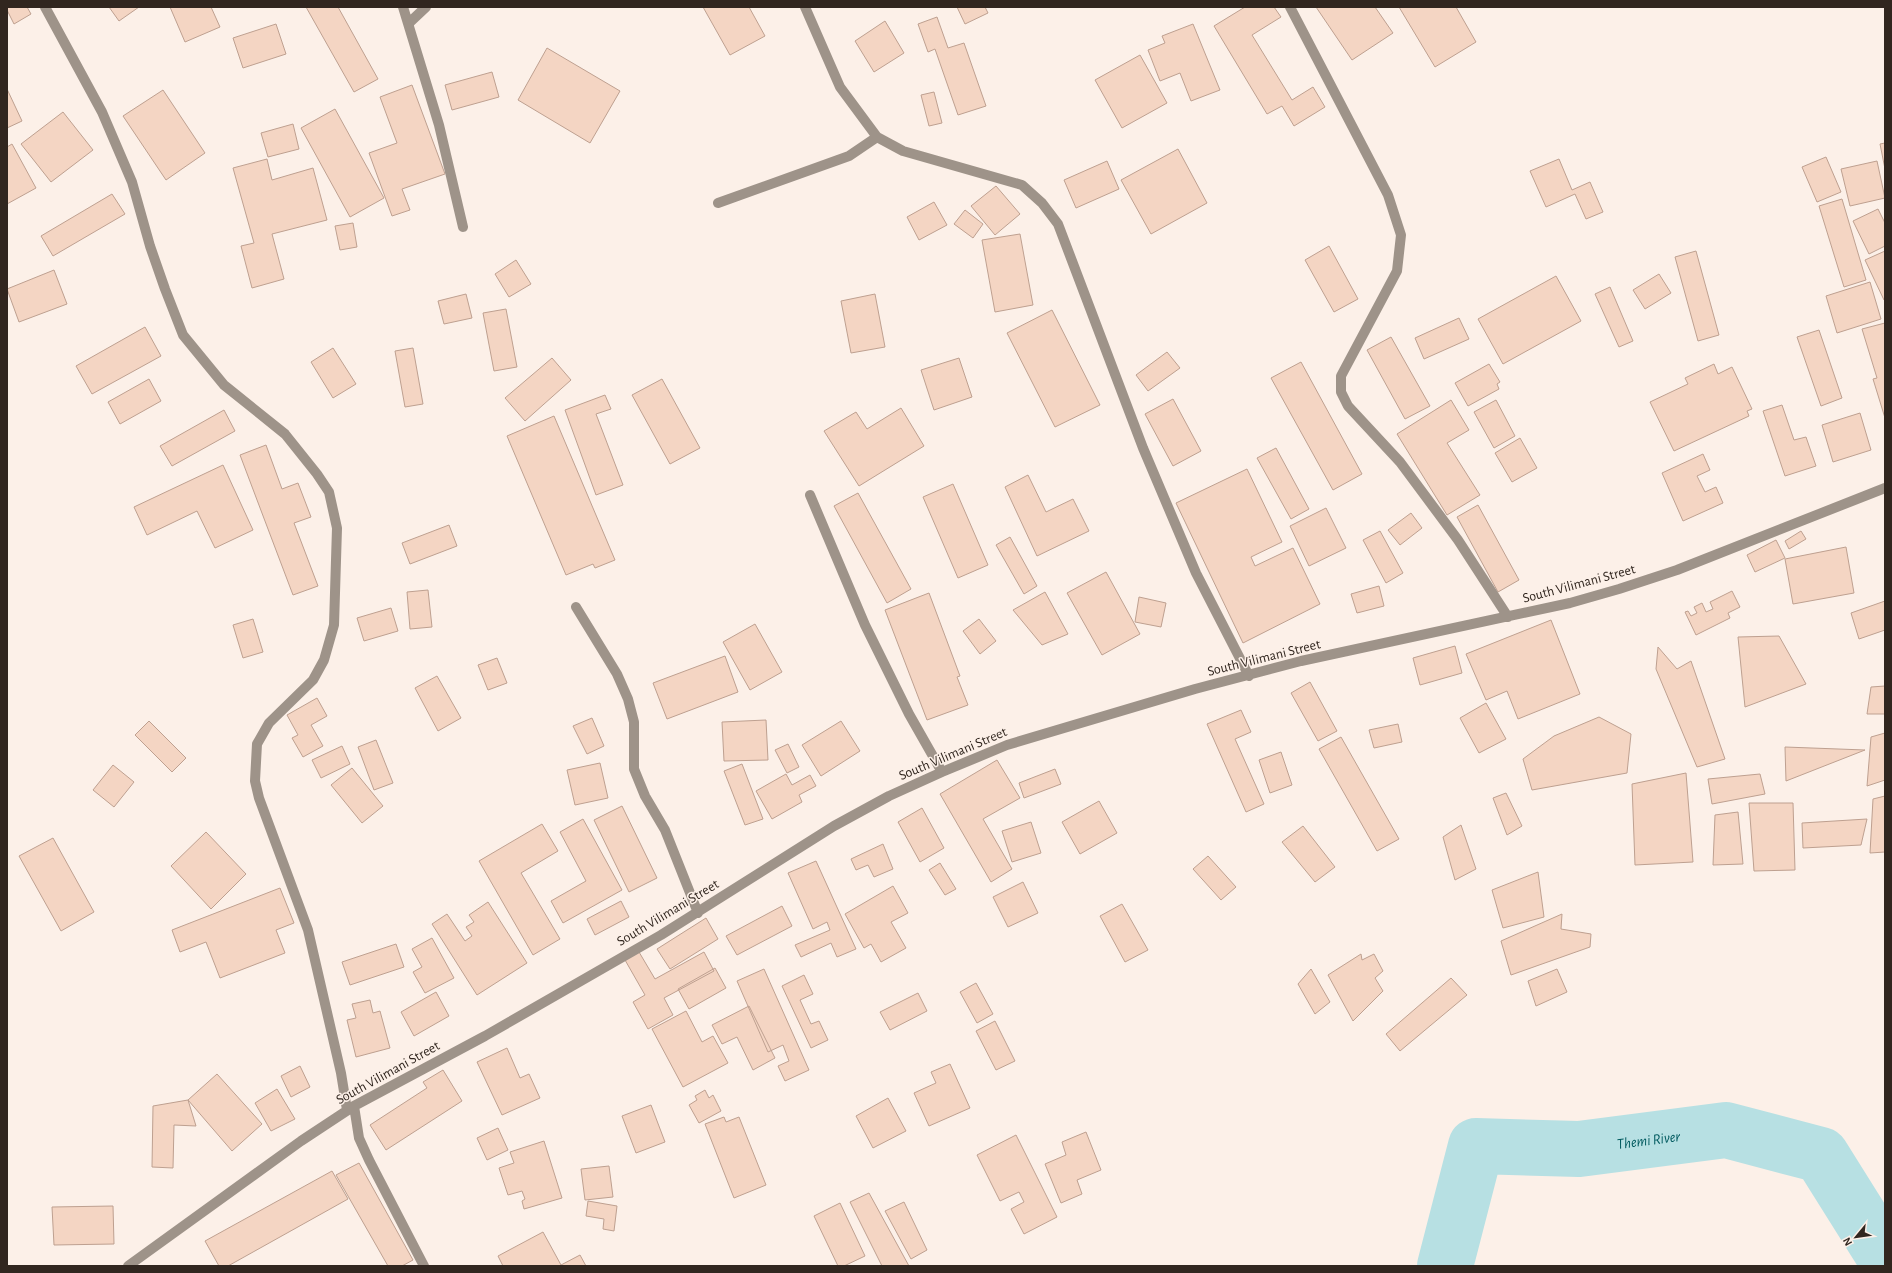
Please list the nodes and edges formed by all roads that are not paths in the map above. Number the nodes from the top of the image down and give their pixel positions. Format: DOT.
graph roads {
  1 [pos="45,7"];
  2 [pos="403,7"];
  3 [pos="426,7"];
  4 [pos="805,7"];
  5 [pos="1290,7"];
  6 [pos="409,23"];
  7 [pos="877,137"];
  8 [pos="718,203"];
  9 [pos="462,227"];
  10 [pos="1885,488"];
  11 [pos="810,495"];
  12 [pos="576,607"];
  13 [pos="1508,617"];
  14 [pos="1249,676"];
  15 [pos="942,772"];
  16 [pos="698,913"];
  17 [pos="351,1108"];
  18 [pos="128,1266"];
  19 [pos="424,1266"];
  1 -- 17 [label="street"];
  2 -- 6 [label="street"];
  3 -- 6 [label="street"];
  4 -- 7 [label="street"];
  5 -- 13 [label="street"];
  6 -- 9 [label="street"];
  7 -- 8 [label="street"];
  7 -- 14 [label="street"];
  10 -- 13 [label="street, South Vilimani Street"];
  11 -- 15 [label="street"];
  12 -- 16 [label="street"];
  13 -- 14 [label="street, South Vilimani Street"];
  14 -- 15 [label="street, South Vilimani Street"];
  15 -- 16 [label="street, South Vilimani Street"];
  16 -- 17 [label="street, South Vilimani Street"];
  17 -- 18 [label="street, South Vilimani Street"];
  17 -- 19 [label="street"];
}
